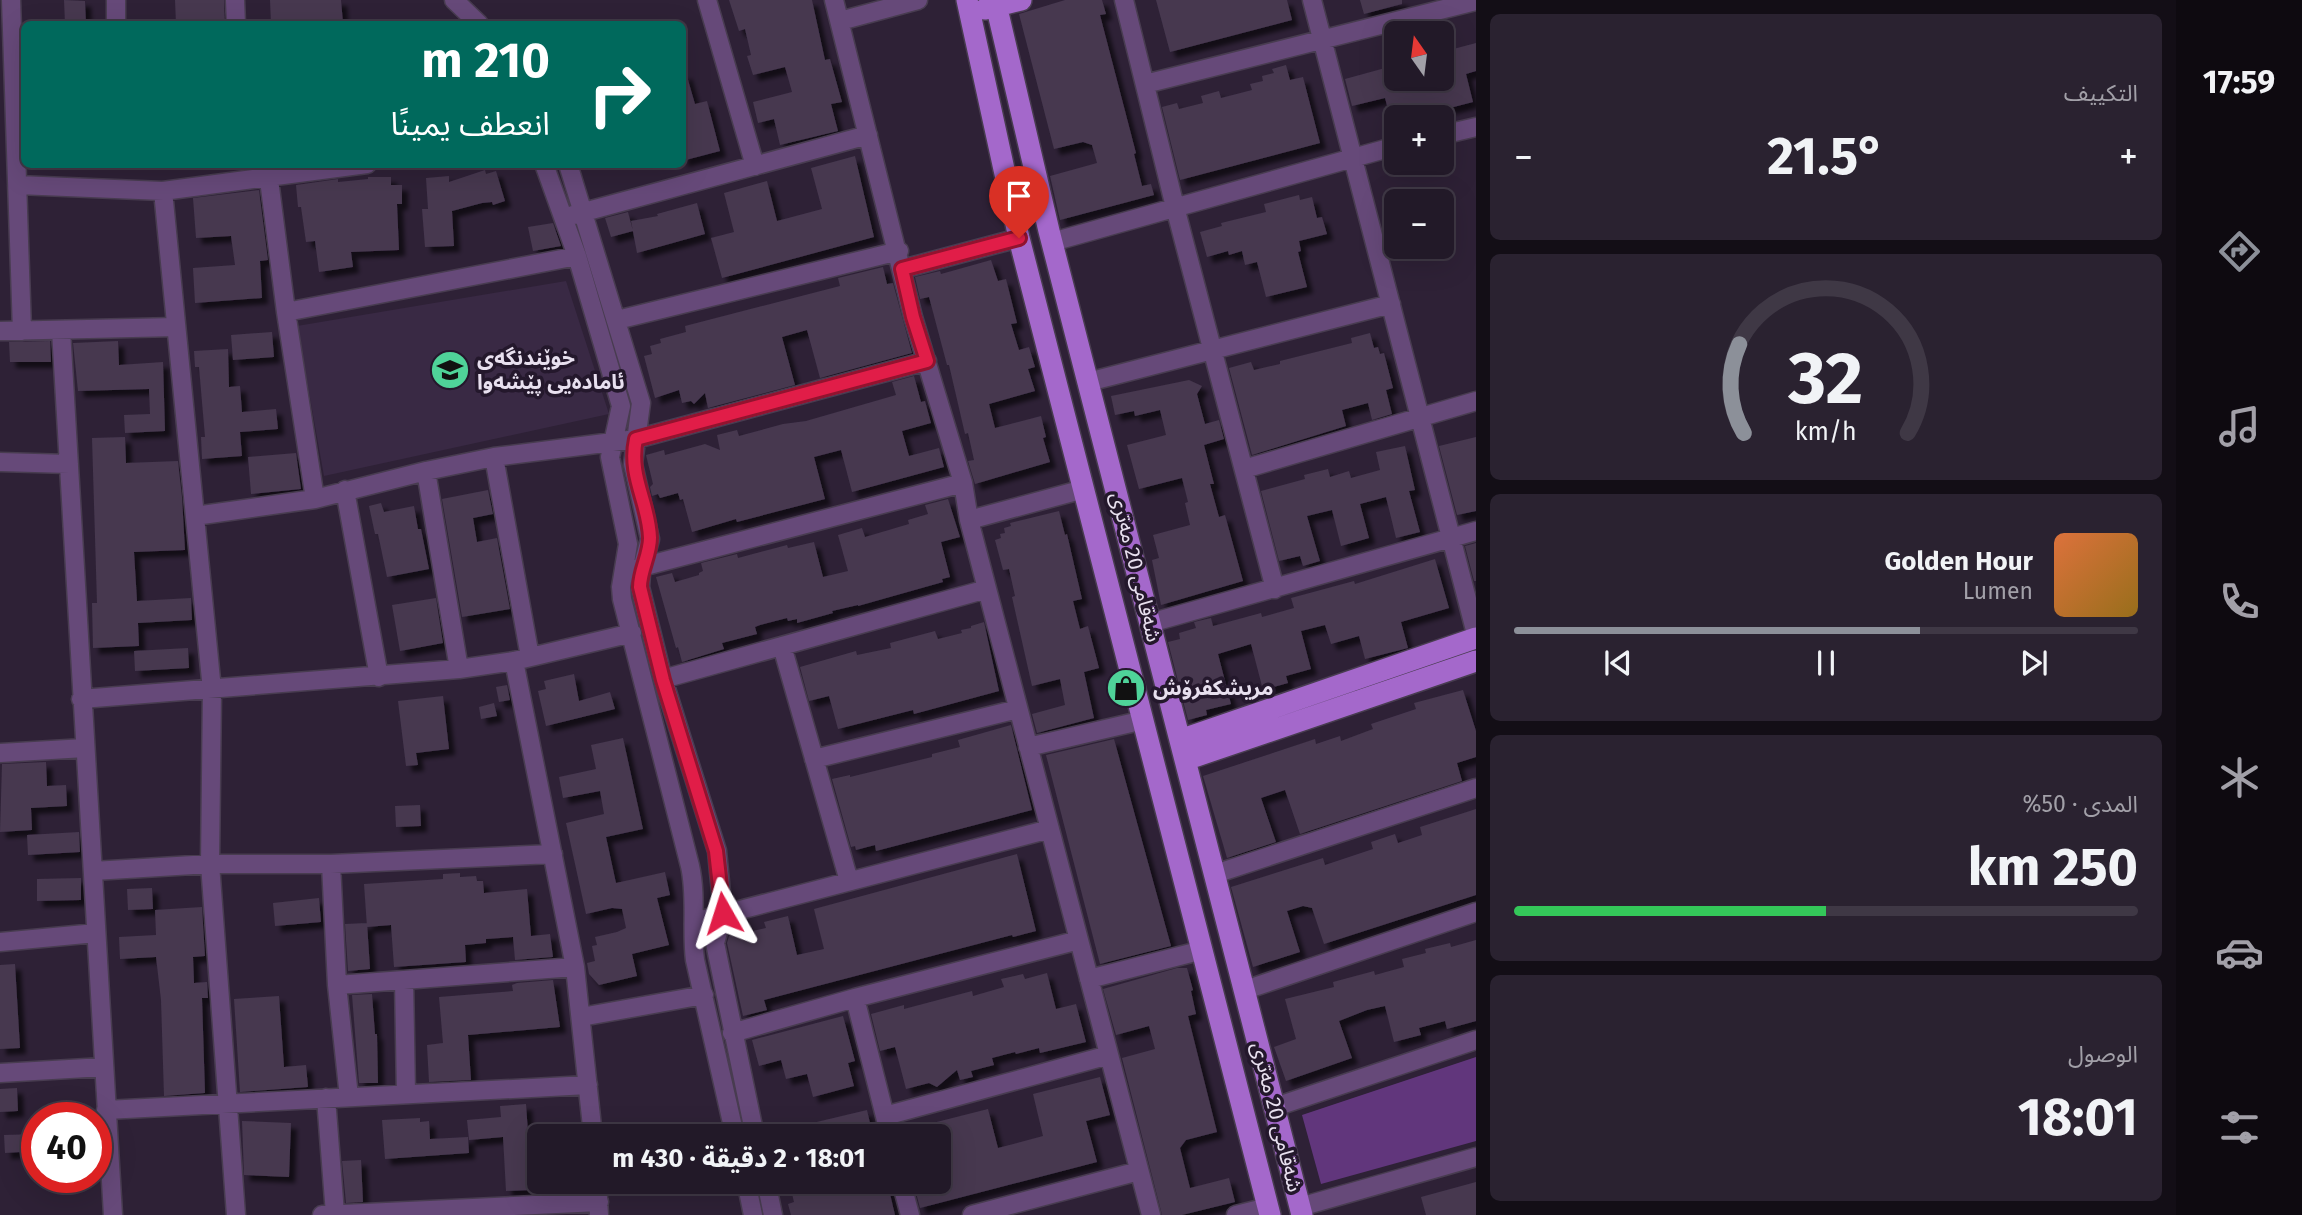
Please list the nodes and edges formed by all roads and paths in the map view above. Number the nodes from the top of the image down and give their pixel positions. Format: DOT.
graph roads {
  1 [pos="11,0"];
  2 [pos="116,0"];
  3 [pos="235,0"];
  4 [pos="454,0"];
  5 [pos="707,0"];
  6 [pos="834,0"];
  7 [pos="918,0"];
  8 [pos="1021,0"];
  9 [pos="1124,0"];
  10 [pos="1312,0"];
  11 [pos="1476,1"];
  12 [pos="996,3"];
  13 [pos="968,7"];
  14 [pos="116,21"];
  15 [pos="236,21"];
  16 [pos="476,21"];
  17 [pos="840,21"];
  18 [pos="1323,40"];
  19 [pos="13,59"];
  20 [pos="1145,84"];
  21 [pos="1476,127"];
  22 [pos="1454,132"];
  23 [pos="868,135"];
  24 [pos="1384,149"];
  25 [pos="1354,157"];
  26 [pos="755,166"];
  27 [pos="301,168"];
  28 [pos="545,168"];
  29 [pos="569,168"];
  30 [pos="268,170"];
  31 [pos="18,185"];
  32 [pos="163,191"];
  33 [pos="1175,207"];
  34 [pos="583,212"];
  35 [pos="563,218"];
  36 [pos="1019,238"];
  37 [pos="1052,242"];
  38 [pos="577,256"];
  39 [pos="900,260"];
  40 [pos="1391,304"];
  41 [pos="286,312"];
  42 [pos="617,320"];
  43 [pos="176,327"];
  44 [pos="61,330"];
  45 [pos="0,331"];
  46 [pos="22,331"];
  47 [pos="1212,350"];
  48 [pos="927,361"];
  49 [pos="1088,382"];
  50 [pos="1476,401"];
  51 [pos="1420,417"];
  52 [pos="636,439"];
  53 [pos="612,443"];
  54 [pos="494,457"];
  55 [pos="0,462"];
  56 [pos="69,464"];
  57 [pos="1244,469"];
  58 [pos="426,471"];
  59 [pos="963,482"];
  60 [pos="1084,489"];
  61 [pos="345,490"];
  62 [pos="314,499"];
  63 [pos="195,516"];
  64 [pos="969,520"];
  65 [pos="1476,531"];
  66 [pos="1452,538"];
  67 [pos="643,567"];
  68 [pos="624,571"];
  69 [pos="1139,578"];
  70 [pos="1109,586"];
  71 [pos="987,589"];
  72 [pos="1275,589"];
  73 [pos="1150,623"];
  74 [pos="632,633"];
  75 [pos="1476,636"];
  76 [pos="782,646"];
  77 [pos="522,659"];
  78 [pos="1476,661"];
  79 [pos="459,669"];
  80 [pos="379,677"];
  81 [pos="663,680"];
  82 [pos="212,690"];
  83 [pos="81,699"];
  84 [pos="1018,709"];
  85 [pos="1144,720"];
  86 [pos="1028,747"];
  87 [pos="85,748"];
  88 [pos="1183,750"];
  89 [pos="0,753"];
  90 [pos="814,759"];
  91 [pos="1476,788"];
  92 [pos="1203,828"];
  93 [pos="1050,829"];
  94 [pos="1174,836"];
  95 [pos="554,854"];
  96 [pos="210,864"];
  97 [pos="331,864"];
  98 [pos="93,871"];
  99 [pos="1215,874"];
  100 [pos="849,881"];
  101 [pos="1476,912"];
  102 [pos="723,913"];
  103 [pos="694,922"];
  104 [pos="96,933"];
  105 [pos="1079,940"];
  106 [pos="0,942"];
  107 [pos="1203,950"];
  108 [pos="575,967"];
  109 [pos="1089,979"];
  110 [pos="404,980"];
  111 [pos="337,985"];
  112 [pos="1245,990"];
  113 [pos="704,995"];
  114 [pos="855,998"];
  115 [pos="581,1017"];
  116 [pos="732,1034"];
  117 [pos="1476,1040"];
  118 [pos="1109,1055"];
  119 [pos="104,1067"];
  120 [pos="0,1073"];
  121 [pos="588,1085"];
  122 [pos="406,1094"];
  123 [pos="349,1097"];
  124 [pos="326,1098"];
  125 [pos="106,1102"];
  126 [pos="227,1104"];
  127 [pos="1275,1107"];
  128 [pos="112,1110"];
  129 [pos="885,1116"];
  130 [pos="592,1124"];
  131 [pos="732,1124"];
  132 [pos="752,1124"];
  133 [pos="887,1124"];
  134 [pos="1476,1157"];
  135 [pos="1139,1171"];
  136 [pos="112,1193"];
  137 [pos="749,1194"];
  138 [pos="769,1194"];
  139 [pos="904,1194"];
  140 [pos="599,1208"];
  141 [pos="1269,1211"];
  142 [pos="1301,1211"];
  143 [pos="335,1214"];
  144 [pos="113,1215"];
  145 [pos="236,1215"];
  146 [pos="322,1215"];
  147 [pos="353,1215"];
  148 [pos="753,1215"];
  149 [pos="773,1215"];
  150 [pos="910,1215"];
  151 [pos="972,1215"];
  152 [pos="1151,1215"];
  153 [pos="1236,1215"];
  1 -- 19 [label="street"];
  2 -- 14 [label="street"];
  3 -- 15 [label="street"];
  4 -- 16 [label="street"];
  5 -- 26 [label="street"];
  6 -- 17 [label="street"];
  7 -- 17 [label="street"];
  8 -- 12 [label="main road"];
  9 -- 20 [label="street"];
  10 -- 18 [label="street"];
  11 -- 18 [label="street"];
  12 -- 13 [label="main road"];
  12 -- 37 [label="main road, شەقامی 20 مەتری"];
  13 -- 36 [label="main road, شەقامی 20 مەتری"];
  17 -- 23 [label="street"];
  18 -- 20 [label="street"];
  18 -- 25 [label="street"];
  19 -- 31 [label="street"];
  20 -- 33 [label="street"];
  21 -- 22 [label="street"];
  23 -- 26 [label="street"];
  23 -- 39 [label="street"];
  24 -- 25 [label="street"];
  25 -- 33 [label="street"];
  25 -- 40 [label="street"];
  26 -- 34 [label="street"];
  27 -- 30 [label="street"];
  28 -- 35 [label="street"];
  29 -- 34 [label="street"];
  30 -- 32 [label="street"];
  30 -- 41 [label="street"];
  31 -- 32 [label="street"];
  31 -- 46 [label="street"];
  32 -- 43 [label="street"];
  33 -- 37 [label="street"];
  33 -- 47 [label="street"];
  34 -- 35 [label="street"];
  34 -- 42 [label="street"];
  35 -- 38 [label="street"];
  36 -- 39 [label="street"];
  36 -- 60 [label="main road, شەقامی 20 مەتری"];
  37 -- 49 [label="main road, شەقامی 20 مەتری"];
  38 -- 41 [label="street"];
  38 -- 53 [label="street"];
  39 -- 42 [label="street"];
  39 -- 48 [label="street"];
  40 -- 47 [label="street"];
  40 -- 51 [label="street"];
  41 -- 62 [label="street"];
  42 -- 52 [label="street"];
  43 -- 44 [label="street"];
  43 -- 63 [label="street"];
  44 -- 46 [label="street"];
  44 -- 56 [label="street"];
  45 -- 46 [label="street"];
  47 -- 49 [label="street"];
  47 -- 57 [label="street"];
  48 -- 52 [label="street"];
  48 -- 59 [label="street"];
  49 -- 69 [label="main road, شەقامی 20 مەتری"];
  50 -- 51 [label="street"];
  51 -- 57 [label="street"];
  51 -- 66 [label="street"];
  52 -- 53 [label="street"];
  52 -- 67 [label="street"];
  53 -- 54 [label="street"];
  53 -- 68 [label="street"];
  54 -- 58 [label="street"];
  54 -- 77 [label="street"];
  55 -- 56 [label="street"];
  56 -- 83 [label="street"];
  57 -- 72 [label="street"];
  58 -- 61 [label="street"];
  58 -- 79 [label="street"];
  59 -- 64 [label="street"];
  59 -- 67 [label="street"];
  60 -- 64 [label="street"];
  60 -- 70 [label="main road, شەقامی 20 مەتری"];
  61 -- 62 [label="street"];
  61 -- 80 [label="street"];
  62 -- 63 [label="street"];
  63 -- 82 [label="street"];
  64 -- 71 [label="street"];
  65 -- 66 [label="street"];
  66 -- 72 [label="street"];
  66 -- 75 [label="street"];
  67 -- 68 [label="street"];
  67 -- 81 [label="street"];
  68 -- 74 [label="street"];
  69 -- 70 [label="main road"];
  69 -- 73 [label="main road, شەقامی 20 مەتری"];
  70 -- 85 [label="main road, شەقامی 20 مەتری"];
  71 -- 76 [label="street"];
  71 -- 84 [label="street"];
  72 -- 73 [label="street"];
  73 -- 88 [label="main road, شەقامی 20 مەتری"];
  74 -- 77 [label="street"];
  74 -- 103 [label="street"];
  75 -- 88 [label="main road"];
  76 -- 81 [label="street"];
  76 -- 90 [label="street"];
  77 -- 79 [label="street"];
  77 -- 95 [label="street"];
  78 -- 88 [label="main road"];
  79 -- 80 [label="street"];
  80 -- 82 [label="street"];
  81 -- 102 [label="street"];
  82 -- 83 [label="street"];
  82 -- 96 [label="street"];
  83 -- 87 [label="street"];
  84 -- 86 [label="street"];
  84 -- 90 [label="street"];
  85 -- 86 [label="street"];
  85 -- 94 [label="main road, شەقامی 20 مەتری"];
  86 -- 93 [label="street"];
  87 -- 89 [label="street"];
  87 -- 98 [label="street"];
  88 -- 92 [label="main road, شەقامی 20 مەتری"];
  90 -- 100 [label="street"];
  91 -- 99 [label="street"];
  92 -- 94 [label="main road"];
  92 -- 99 [label="main road, شەقامی 20 مەتری"];
  93 -- 100 [label="street"];
  93 -- 105 [label="street"];
  94 -- 107 [label="main road, شەقامی 20 مەتری"];
  95 -- 97 [label="street"];
  95 -- 108 [label="street"];
  96 -- 97 [label="street"];
  96 -- 98 [label="street"];
  96 -- 126 [label="street"];
  97 -- 111 [label="street"];
  98 -- 104 [label="street"];
  99 -- 112 [label="main road, شەقامی 20 مەتری"];
  100 -- 102 [label="street"];
  101 -- 112 [label="street"];
  102 -- 103 [label="street"];
  102 -- 116 [label="street"];
  103 -- 113 [label="street"];
  104 -- 106 [label="street"];
  104 -- 119 [label="street"];
  105 -- 109 [label="street"];
  105 -- 114 [label="street"];
  107 -- 109 [label="street"];
  107 -- 141 [label="main road, شەقامی 20 مەتری"];
  108 -- 110 [label="street"];
  108 -- 115 [label="street"];
  109 -- 118 [label="street"];
  110 -- 111 [label="street"];
  110 -- 122 [label="street"];
  111 -- 123 [label="street"];
  112 -- 127 [label="main road, شەقامی 20 مەتری"];
  113 -- 115 [label="street"];
  113 -- 131 [label="street"];
  114 -- 116 [label="street"];
  114 -- 129 [label="street"];
  115 -- 121 [label="street"];
  116 -- 132 [label="street"];
  117 -- 127 [label="street"];
  118 -- 129 [label="street"];
  118 -- 135 [label="street"];
  119 -- 120 [label="street"];
  119 -- 125 [label="street"];
  121 -- 122 [label="street"];
  121 -- 130 [label="street"];
  122 -- 123 [label="street"];
  123 -- 124 [label="street"];
  124 -- 126 [label="street"];
  124 -- 143 [label="street"];
  126 -- 128 [label="street"];
  126 -- 145 [label="street"];
  127 -- 142 [label="main road, شەقامی 20 مەتری"];
  129 -- 133 [label="street"];
  134 -- 142 [label="street"];
  135 -- 151 [label="street"];
  135 -- 152 [label="street"];
  136 -- 144 [label="street"];
  137 -- 148 [label="street"];
  138 -- 149 [label="street"];
  139 -- 150 [label="street"];
  140 -- 147 [label="street"];
  141 -- 153 [label="street"];
  143 -- 146 [label="street"];
  143 -- 147 [label="street"];
}
